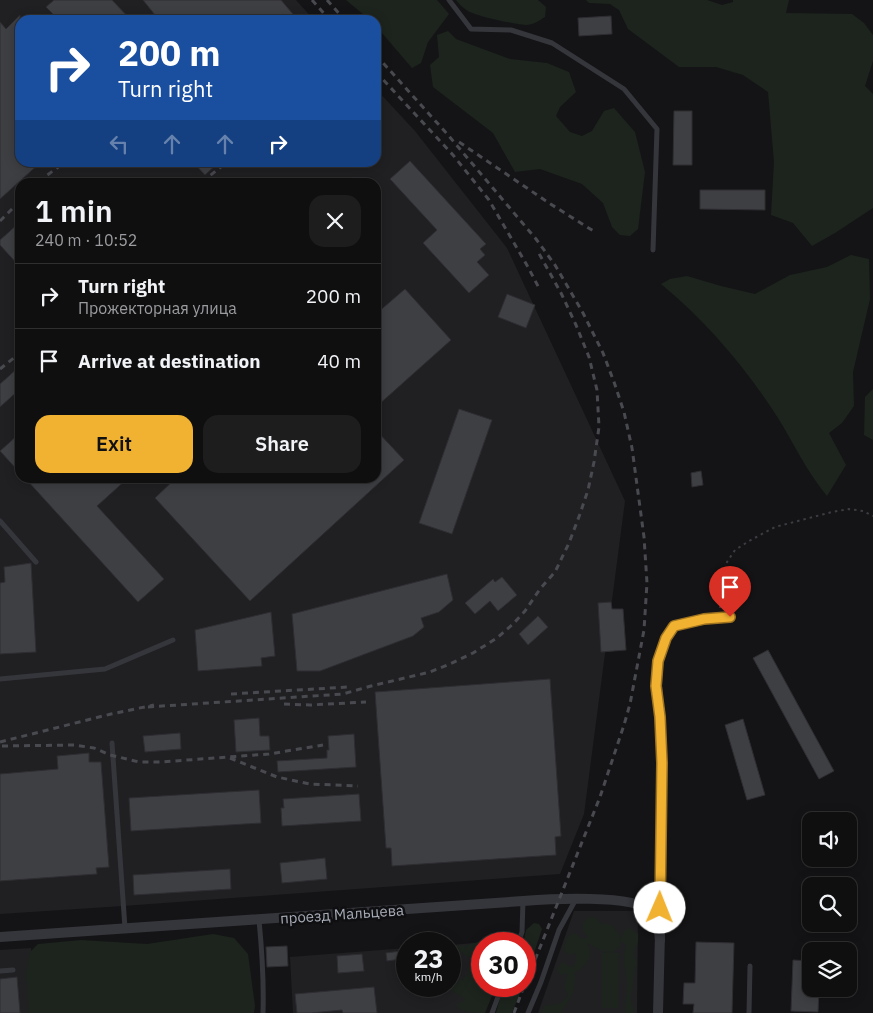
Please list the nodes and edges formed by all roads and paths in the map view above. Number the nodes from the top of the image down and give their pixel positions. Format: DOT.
graph roads {
  1 [pos="449,0"];
  2 [pos="653,250"];
  3 [pos="873,516"];
  4 [pos="0,522"];
  5 [pos="36,562"];
  6 [pos="730,617"];
  7 [pos="718,618"];
  8 [pos="172,640"];
  9 [pos="0,680"];
  10 [pos="112,743"];
  11 [pos="576,898"];
  12 [pos="523,900"];
  13 [pos="259,920"];
  14 [pos="125,929"];
  15 [pos="522,932"];
  16 [pos="0,937"];
  17 [pos="660,940"];
  18 [pos="750,966"];
  19 [pos="13,970"];
  20 [pos="0,972"];
  21 [pos="498,997"];
  22 [pos="263,1013"];
  23 [pos="492,1013"];
  24 [pos="528,1013"];
  25 [pos="658,1013"];
  26 [pos="749,1013"];
  1 -- 2 [label="lane"];
  3 -- 7 [label="path"];
  4 -- 5 [label="lane"];
  6 -- 7 [label="street"];
  7 -- 17 [label="street"];
  8 -- 9 [label="lane"];
  10 -- 14 [label="lane"];
  11 -- 12 [label="street, проезд Мальцева"];
  11 -- 17 [label="street, проезд Мальцева"];
  11 -- 24 [label="lane"];
  12 -- 13 [label="street, проезд Мальцева"];
  12 -- 15 [label="lane"];
  13 -- 14 [label="street, проезд Мальцева"];
  13 -- 22 [label="lane"];
  14 -- 16 [label="street, проезд Мальцева"];
  17 -- 25 [label="street"];
  18 -- 26 [label="lane"];
  19 -- 20 [label="lane"];
  21 -- 23 [label="lane"];
}
